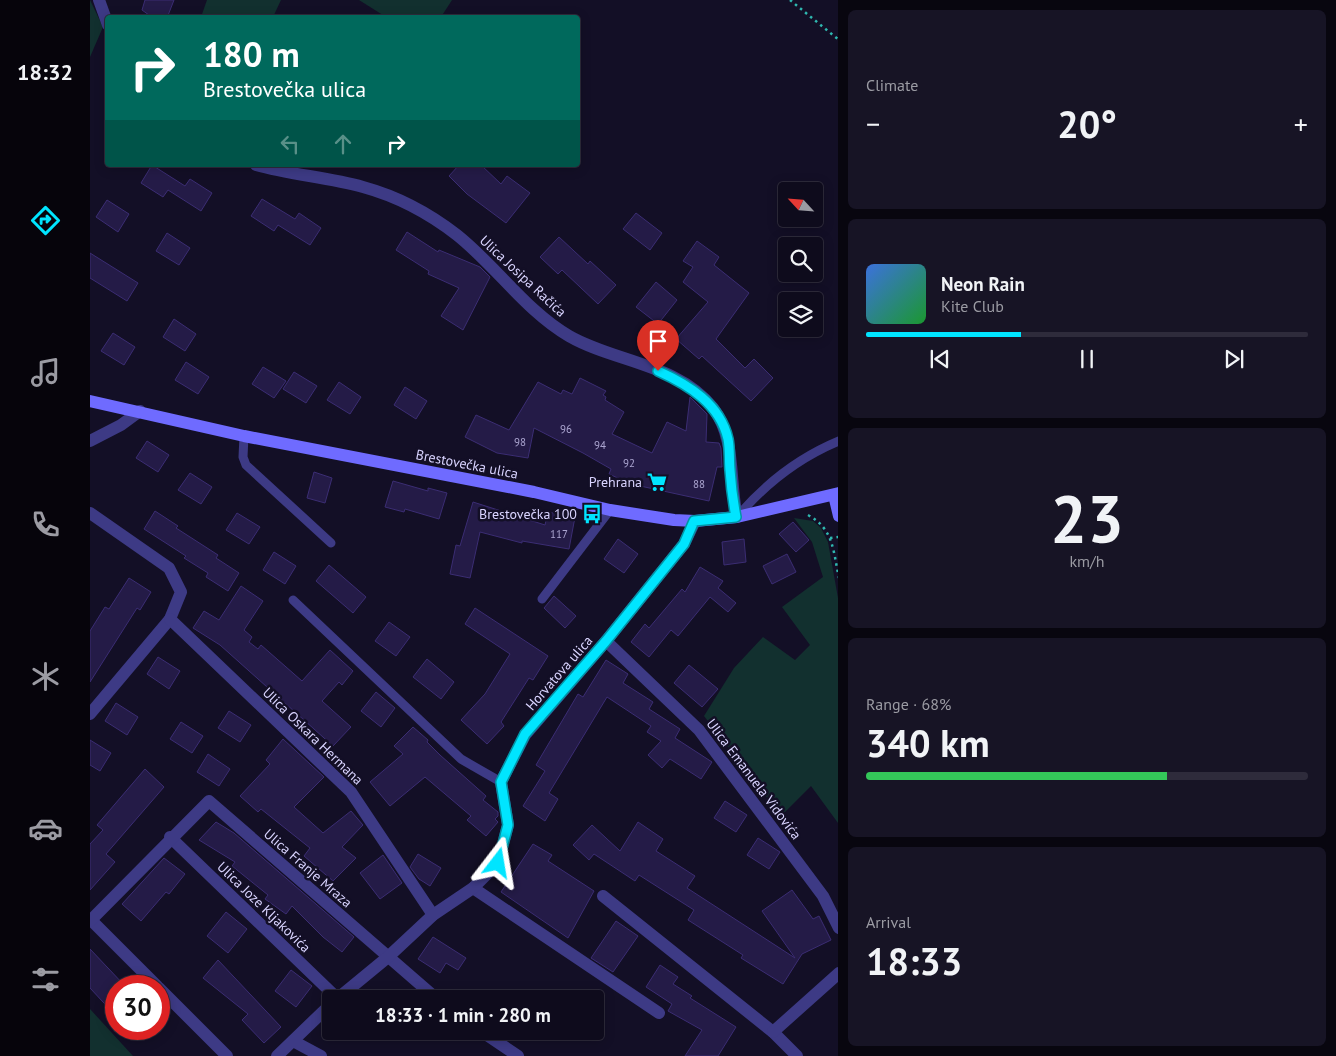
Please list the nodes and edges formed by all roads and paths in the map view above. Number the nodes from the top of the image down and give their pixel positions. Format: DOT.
graph roads {
  1 [pos="99,0"];
  2 [pos="790,0"];
  3 [pos="105,17"];
  4 [pos="838,40"];
  5 [pos="266,167"];
  6 [pos="90,401"];
  7 [pos="140,411"];
  8 [pos="244,436"];
  9 [pos="90,441"];
  10 [pos="838,441"];
  11 [pos="836,494"];
  12 [pos="610,510"];
  13 [pos="90,514"];
  14 [pos="807,514"];
  15 [pos="838,516"];
  16 [pos="736,517"];
  17 [pos="694,521"];
  18 [pos="838,537"];
  19 [pos="830,538"];
  20 [pos="331,543"];
  21 [pos="838,578"];
  22 [pos="542,599"];
  23 [pos="293,600"];
  24 [pos="170,618"];
  25 [pos="606,641"];
  26 [pos="90,714"];
  27 [pos="501,782"];
  28 [pos="170,837"];
  29 [pos="473,888"];
  30 [pos="603,896"];
  31 [pos="433,915"];
  32 [pos="90,920"];
  33 [pos="838,928"];
  34 [pos="388,957"];
  35 [pos="838,973"];
  36 [pos="146,975"];
  37 [pos="328,990"];
  38 [pos="348,990"];
  39 [pos="426,990"];
  40 [pos="170,999"];
  41 [pos="322,1013"];
  42 [pos="659,1013"];
  43 [pos="773,1032"];
  44 [pos="494,1040"];
  45 [pos="293,1041"];
  46 [pos="227,1056"];
  47 [pos="277,1056"];
  48 [pos="321,1056"];
  49 [pos="518,1056"];
  50 [pos="797,1056"];
  1 -- 3 [label="street"];
  2 -- 4 [label="path"];
  5 -- 16 [label="street, Ulica Josipa Račića"];
  6 -- 7 [label="street, Brestovečka ulica"];
  7 -- 8 [label="street, Brestovečka ulica"];
  7 -- 9 [label="street"];
  8 -- 12 [label="street, Brestovečka ulica"];
  8 -- 20 [label="lane"];
  10 -- 16 [label="lane"];
  11 -- 15 [label="street"];
  11 -- 16 [label="street, Brestovečka ulica"];
  12 -- 17 [label="street, Brestovečka ulica"];
  12 -- 22 [label="lane"];
  13 -- 24 [label="street"];
  14 -- 19 [label="path"];
  16 -- 17 [label="street, Brestovečka ulica"];
  17 -- 25 [label="street, Horvatova ulica"];
  18 -- 19 [label="path"];
  19 -- 21 [label="path"];
  23 -- 27 [label="lane"];
  24 -- 26 [label="street"];
  24 -- 31 [label="street, Ulica Oskara Hermana"];
  25 -- 27 [label="street, Horvatova ulica"];
  25 -- 33 [label="street, Ulica Emanuela Vidovića"];
  27 -- 29 [label="street"];
  28 -- 32 [label="street"];
  28 -- 34 [label="street, Ulica Franje Mraza"];
  28 -- 37 [label="street, Ulica Joze Kljakovića"];
  29 -- 31 [label="street"];
  29 -- 42 [label="street"];
  30 -- 43 [label="street"];
  31 -- 34 [label="street"];
  32 -- 36 [label="street"];
  34 -- 38 [label="street"];
  34 -- 39 [label="street, Ulica Franje Mraza"];
  35 -- 43 [label="street"];
  40 -- 46 [label="street"];
  41 -- 45 [label="street"];
  43 -- 50 [label="street"];
  44 -- 49 [label="street"];
  45 -- 47 [label="street"];
  45 -- 48 [label="street"];
}
